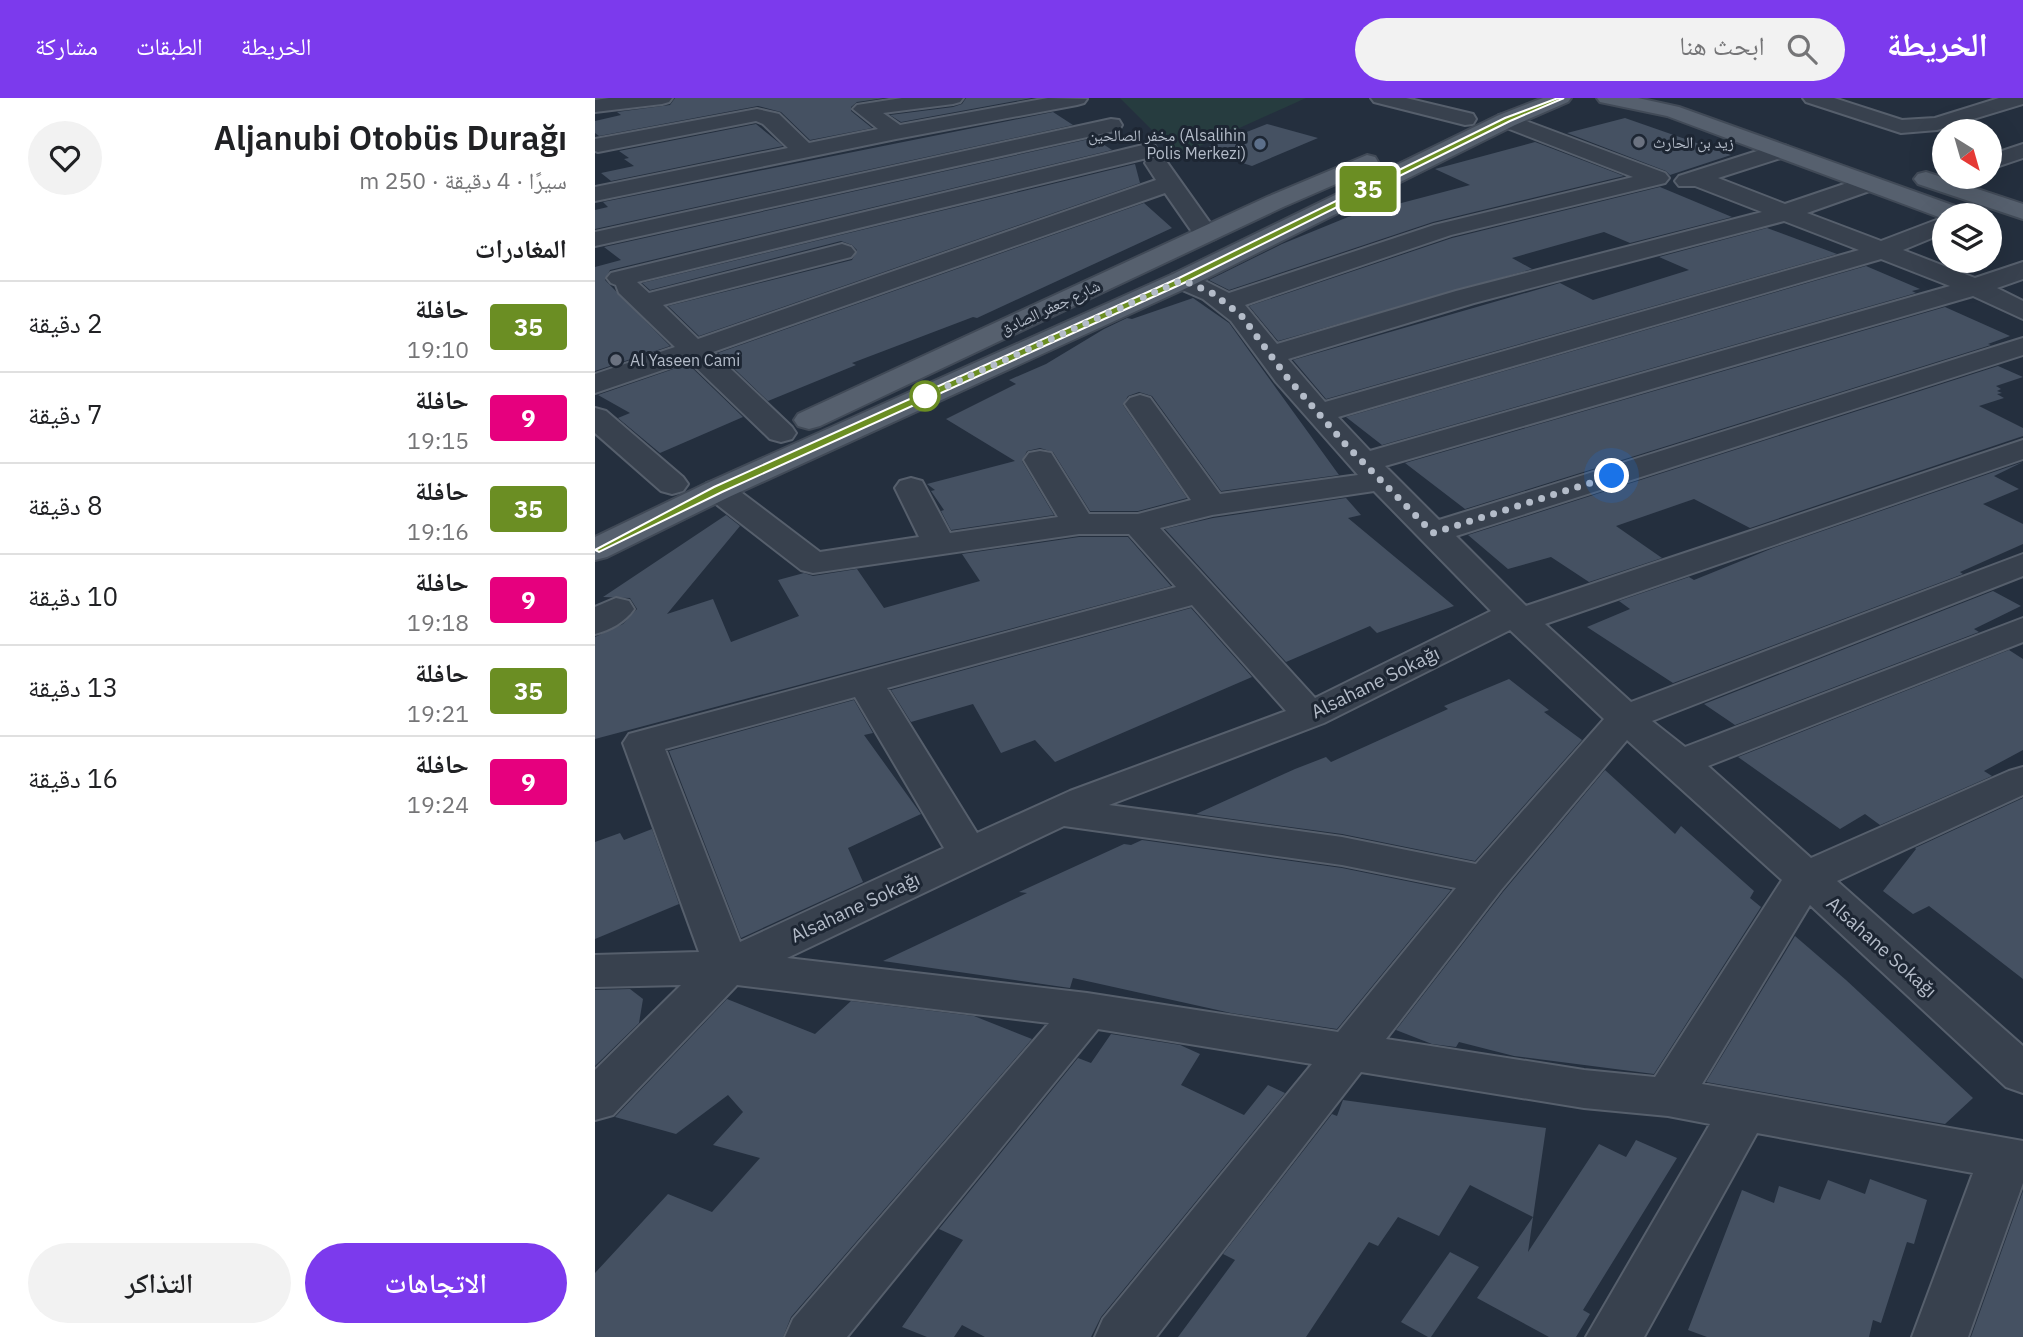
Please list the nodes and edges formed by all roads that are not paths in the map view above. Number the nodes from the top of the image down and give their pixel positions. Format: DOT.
graph roads {
  1 [pos="661,98"];
  2 [pos="954,98"];
  3 [pos="1381,98"];
  4 [pos="1561,98"];
  5 [pos="1607,98"];
  6 [pos="1694,98"];
  7 [pos="2021,98"];
  8 [pos="1077,99"];
  9 [pos="1832,100"];
  10 [pos="620,101"];
  11 [pos="595,106"];
  12 [pos="1507,109"];
  13 [pos="1465,119"];
  14 [pos="1111,125"];
  15 [pos="1901,127"];
  16 [pos="896,132"];
  17 [pos="597,143"];
  18 [pos="1932,147"];
  19 [pos="804,151"];
  20 [pos="1147,151"];
  21 [pos="1779,151"];
  22 [pos="1845,151"];
  23 [pos="2023,151"];
  24 [pos="2002,158"];
  25 [pos="1909,173"];
  26 [pos="1166,178"];
  27 [pos="1657,178"];
  28 [pos="1696,178"];
  29 [pos="650,184"];
  30 [pos="1867,184"];
  31 [pos="595,194"];
  32 [pos="1055,199"];
  33 [pos="1932,206"];
  34 [pos="1783,212"];
  35 [pos="2023,212"];
  36 [pos="1932,229"];
  37 [pos="1206,234"];
  38 [pos="595,239"];
  39 [pos="870,245"];
  40 [pos="1881,250"];
  41 [pos="605,269"];
  42 [pos="2023,270"];
  43 [pos="1182,280"];
  44 [pos="1973,286"];
  45 [pos="644,302"];
  46 [pos="1226,303"];
  47 [pos="2023,311"];
  48 [pos="2023,346"];
  49 [pos="695,349"];
  50 [pos="1270,355"];
  51 [pos="595,384"];
  52 [pos="1140,404"];
  53 [pos="1318,413"];
  54 [pos="595,417"];
  55 [pos="769,438"];
  56 [pos="2023,449"];
  57 [pos="1040,460"];
  58 [pos="1372,472"];
  59 [pos="684,485"];
  60 [pos="911,488"];
  61 [pos="1211,505"];
  62 [pos="1079,524"];
  63 [pos="1138,524"];
  64 [pos="1433,533"];
  65 [pos="939,544"];
  66 [pos="595,550"];
  67 [pos="2023,564"];
  68 [pos="1199,592"];
  69 [pos="1517,617"];
  70 [pos="2023,629"];
  71 [pos="865,683"];
  72 [pos="1310,715"];
  73 [pos="1625,718"];
  74 [pos="1680,763"];
  75 [pos="2023,780"];
  76 [pos="1062,812"];
  77 [pos="969,854"];
  78 [pos="1805,878"];
  79 [pos="1486,880"];
  80 [pos="727,967"];
  81 [pos="595,971"];
  82 [pos="1087,1010"];
  83 [pos="1353,1051"];
  84 [pos="2023,1074"];
  85 [pos="1668,1097"];
  86 [pos="595,1101"];
  87 [pos="1744,1111"];
  88 [pos="2014,1159"];
  89 [pos="813,1337"];
  90 [pos="1123,1337"];
  91 [pos="1613,1337"];
  92 [pos="1940,1337"];
  1 -- 10 [label="street"];
  2 -- 16 [label="street"];
  3 -- 13 [label="street"];
  4 -- 12 [label="main road, شارع جعفر الصادق"];
  5 -- 21 [label="main road"];
  6 -- 22 [label="main road"];
  7 -- 15 [label="street"];
  8 -- 14 [label="street"];
  8 -- 16 [label="street"];
  9 -- 15 [label="street"];
  10 -- 11 [label="street"];
  12 -- 13 [label="main road, شارع جعفر الصادق"];
  12 -- 27 [label="street"];
  12 -- 43 [label="main road, شارع جعفر الصادق"];
  13 -- 37 [label="main road, شارع جعفر الصادق"];
  14 -- 20 [label="street"];
  14 -- 38 [label="street"];
  15 -- 18 [label="street"];
  16 -- 19 [label="street"];
  17 -- 19 [label="street"];
  17 -- 29 [label="street"];
  19 -- 29 [label="street"];
  20 -- 26 [label="street"];
  20 -- 41 [label="street"];
  21 -- 28 [label="street"];
  21 -- 30 [label="main road"];
  23 -- 24 [label="street"];
  25 -- 35 [label="main road"];
  26 -- 32 [label="street"];
  26 -- 37 [label="street"];
  26 -- 49 [label="street"];
  27 -- 28 [label="street"];
  27 -- 46 [label="street"];
  28 -- 34 [label="street"];
  29 -- 31 [label="street"];
  30 -- 33 [label="main road"];
  30 -- 34 [label="street"];
  34 -- 40 [label="street"];
  34 -- 50 [label="street"];
  36 -- 40 [label="street"];
  37 -- 55 [label="main road, شارع جعفر الصادق"];
  39 -- 45 [label="street"];
  40 -- 44 [label="street"];
  40 -- 53 [label="street"];
  41 -- 45 [label="street"];
  42 -- 44 [label="street"];
  43 -- 46 [label="street"];
  43 -- 59 [label="main road, شارع جعفر الصادق"];
  44 -- 47 [label="street"];
  44 -- 58 [label="street"];
  45 -- 49 [label="street"];
  46 -- 50 [label="street"];
  48 -- 64 [label="street"];
  49 -- 51 [label="street"];
  49 -- 55 [label="street"];
  50 -- 53 [label="street"];
  52 -- 61 [label="street"];
  53 -- 58 [label="street"];
  54 -- 59 [label="street"];
  56 -- 69 [label="street"];
  57 -- 62 [label="street"];
  58 -- 61 [label="street"];
  58 -- 64 [label="street"];
  59 -- 65 [label="street"];
  59 -- 66 [label="main road, شارع جعفر الصادق"];
  60 -- 65 [label="street"];
  61 -- 63 [label="street"];
  62 -- 63 [label="street"];
  62 -- 65 [label="street"];
  63 -- 68 [label="street"];
  64 -- 69 [label="street"];
  67 -- 73 [label="street"];
  68 -- 71 [label="street"];
  68 -- 72 [label="street"];
  69 -- 72 [label="street, Alsahane Sokağı"];
  69 -- 73 [label="street, Alsahane Sokağı"];
  70 -- 74 [label="street"];
  71 -- 77 [label="street"];
  71 -- 80 [label="street"];
  72 -- 76 [label="street, Alsahane Sokağı"];
  73 -- 74 [label="street, Alsahane Sokağı"];
  73 -- 79 [label="street"];
  74 -- 78 [label="street, Alsahane Sokağı"];
  75 -- 78 [label="street"];
  76 -- 77 [label="street, Alsahane Sokağı"];
  76 -- 79 [label="street"];
  77 -- 80 [label="street, Alsahane Sokağı"];
  78 -- 84 [label="street, Alsahane Sokağı"];
  78 -- 85 [label="street"];
  79 -- 83 [label="street"];
  80 -- 81 [label="street, Alsahane Sokağı"];
  80 -- 82 [label="street"];
  80 -- 86 [label="street"];
  82 -- 83 [label="street"];
  82 -- 89 [label="street"];
  83 -- 85 [label="street"];
  83 -- 90 [label="street"];
  85 -- 87 [label="street"];
  87 -- 88 [label="street"];
  87 -- 91 [label="street"];
  88 -- 92 [label="street"];
}
